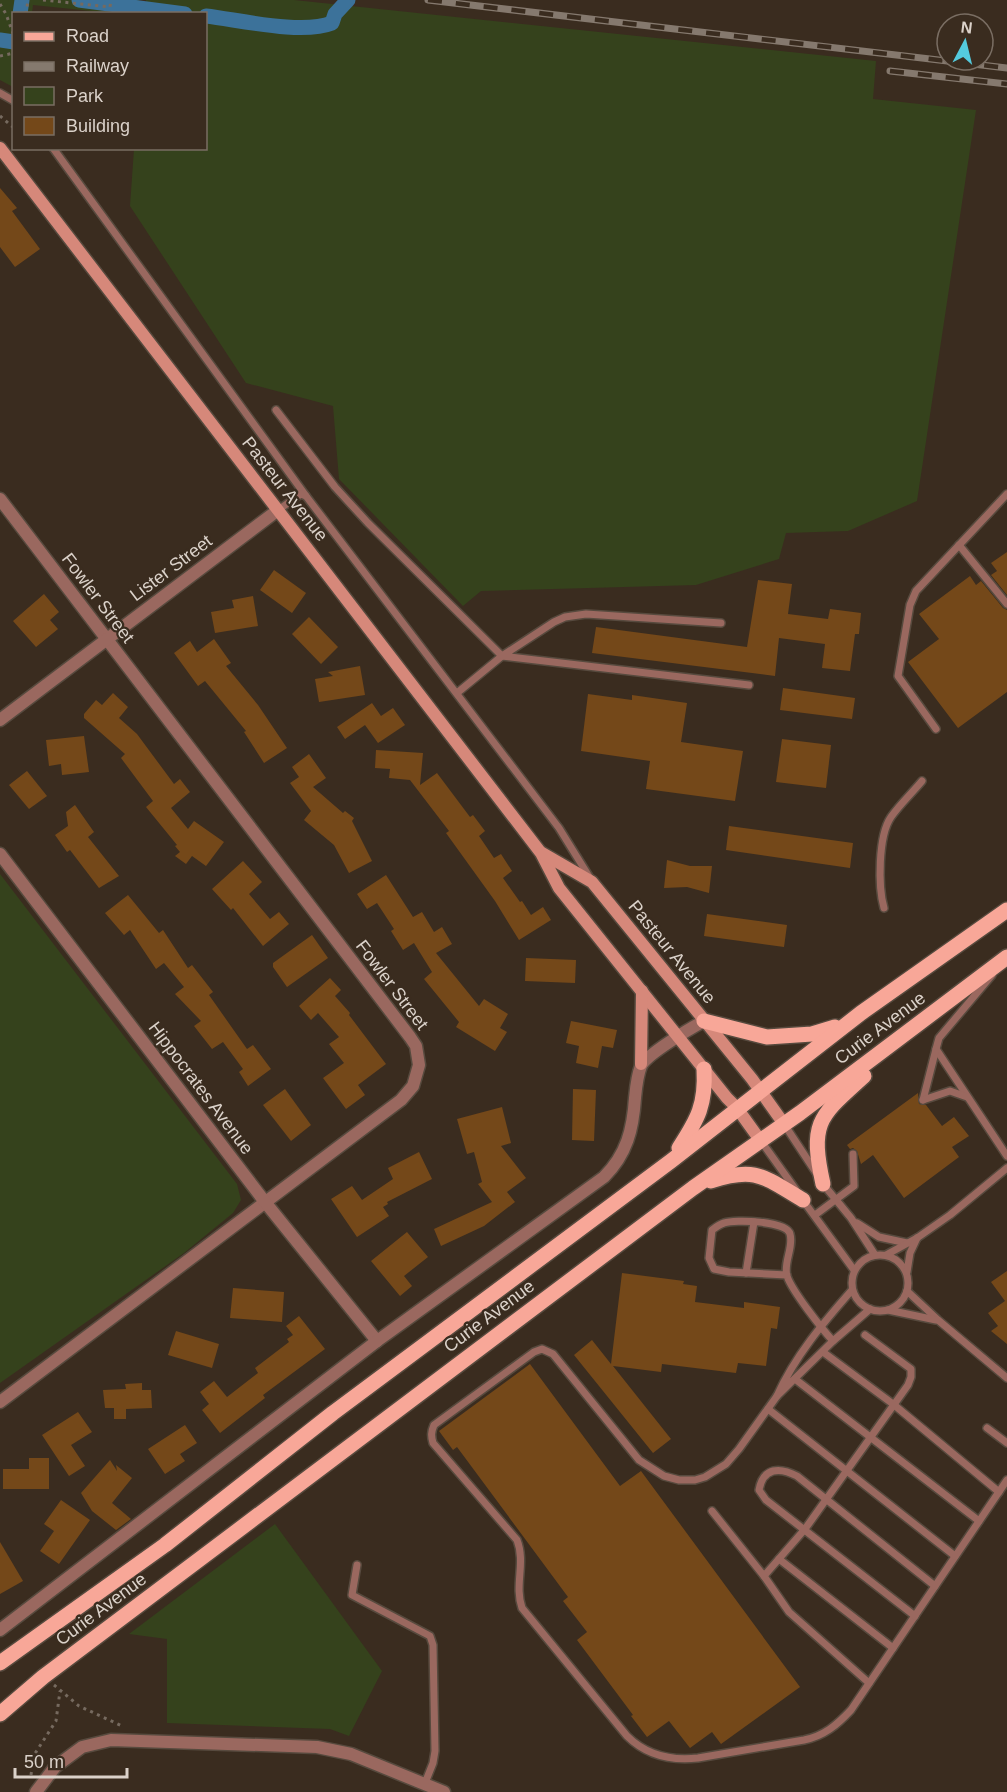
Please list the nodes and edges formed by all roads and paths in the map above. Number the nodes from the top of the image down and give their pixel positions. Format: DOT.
graph roads {
  1 [pos="43,0"];
  2 [pos="111,0"];
  3 [pos="0,4"];
  4 [pos="12,30"];
  5 [pos="0,116"];
  6 [pos="12,126"];
  7 [pos="0,147"];
  8 [pos="54,150"];
  9 [pos="276,410"];
  10 [pos="1007,494"];
  11 [pos="306,496"];
  12 [pos="0,499"];
  13 [pos="278,510"];
  14 [pos="959,545"];
  15 [pos="1007,604"];
  16 [pos="721,623"];
  17 [pos="107,639"];
  18 [pos="502,656"];
  19 [pos="749,686"];
  20 [pos="457,693"];
  21 [pos="0,720"];
  22 [pos="936,729"];
  23 [pos="922,781"];
  24 [pos="541,853"];
  25 [pos="0,854"];
  26 [pos="592,882"];
  27 [pos="884,908"];
  28 [pos="1007,910"];
  29 [pos="1007,957"];
  30 [pos="642,990"];
  31 [pos="861,1013"];
  32 [pos="704,1021"];
  33 [pos="908,1032"];
  34 [pos="678,1036"];
  35 [pos="936,1049"];
  36 [pos="642,1064"];
  37 [pos="704,1069"];
  38 [pos="759,1091"];
  39 [pos="967,1097"];
  40 [pos="737,1108"];
  41 [pos="784,1124"];
  42 [pos="760,1140"];
  43 [pos="854,1154"];
  44 [pos="1007,1156"];
  45 [pos="671,1161"];
  46 [pos="1007,1168"];
  47 [pos="823,1184"];
  48 [pos="693,1188"];
  49 [pos="802,1200"];
  50 [pos="836,1200"];
  51 [pos="265,1202"];
  52 [pos="815,1215"];
  53 [pos="850,1218"];
  54 [pos="754,1222"];
  55 [pos="917,1238"];
  56 [pos="908,1243"];
  57 [pos="875,1255"];
  58 [pos="886,1256"];
  59 [pos="855,1270"];
  60 [pos="746,1273"];
  61 [pos="787,1275"];
  62 [pos="907,1275"];
  63 [pos="852,1290"];
  64 [pos="907,1291"];
  65 [pos="870,1309"];
  66 [pos="887,1310"];
  67 [pos="938,1320"];
  68 [pos="819,1327"];
  69 [pos="866,1335"];
  70 [pos="377,1341"];
  71 [pos="833,1341"];
  72 [pos="824,1352"];
  73 [pos="1007,1378"];
  74 [pos="795,1379"];
  75 [pos="777,1396"];
  76 [pos="0,1402"];
  77 [pos="893,1404"];
  78 [pos="768,1409"];
  79 [pos="987,1428"];
  80 [pos="870,1436"];
  81 [pos="1007,1443"];
  82 [pos="846,1469"];
  83 [pos="1007,1480"];
  84 [pos="999,1492"];
  85 [pos="825,1499"];
  86 [pos="712,1511"];
  87 [pos="980,1521"];
  88 [pos="805,1529"];
  89 [pos="955,1556"];
  90 [pos="779,1559"];
  91 [pos="357,1566"];
  92 [pos="764,1576"];
  93 [pos="935,1586"];
  94 [pos="915,1616"];
  95 [pos="0,1630"];
  96 [pos="893,1648"];
  97 [pos="0,1663"];
  98 [pos="43,1677"];
  99 [pos="869,1683"];
  100 [pos="60,1691"];
  101 [pos="0,1714"];
  102 [pos="126,1727"];
  103 [pos="425,1783"];
  104 [pos="33,1787"];
  105 [pos="444,1792"];
  1 -- 2 [label="path"];
  3 -- 4 [label="path"];
  5 -- 6 [label="path"];
  7 -- 13 [label="street, Pasteur Avenue"];
  8 -- 11 [label="lane"];
  9 -- 18 [label="lane"];
  10 -- 14 [label="lane"];
  11 -- 13 [label="lane"];
  11 -- 20 [label="lane"];
  12 -- 17 [label="street, Fowler Street"];
  13 -- 17 [label="street, Lister Street"];
  13 -- 24 [label="street, Pasteur Avenue"];
  14 -- 15 [label="lane"];
  14 -- 22 [label="lane"];
  16 -- 18 [label="lane"];
  17 -- 21 [label="street, Lister Street"];
  17 -- 51 [label="street, Fowler Street"];
  18 -- 19 [label="lane"];
  18 -- 20 [label="lane"];
  20 -- 26 [label="lane"];
  23 -- 27 [label="lane"];
  24 -- 26 [label="street, Pasteur Avenue"];
  24 -- 30 [label="street, Pasteur Avenue"];
  25 -- 51 [label="street, Hippocrates Avenue"];
  26 -- 32 [label="street, Pasteur Avenue"];
  28 -- 31 [label="main road, Curie Avenue"];
  29 -- 33 [label="main road, Curie Avenue"];
  29 -- 35 [label="lane"];
  30 -- 34 [label="street, Pasteur Avenue"];
  30 -- 36 [label="street"];
  31 -- 32 [label="main road"];
  31 -- 38 [label="main road, Curie Avenue"];
  32 -- 34 [label="street"];
  32 -- 38 [label="street, Pasteur Avenue"];
  33 -- 41 [label="main road, Curie Avenue"];
  33 -- 47 [label="main road"];
  34 -- 36 [label="street"];
  34 -- 37 [label="street, Pasteur Avenue"];
  35 -- 39 [label="lane"];
  35 -- 39 [label="lane"];
  36 -- 70 [label="street"];
  37 -- 40 [label="street, Pasteur Avenue"];
  37 -- 45 [label="main road"];
  38 -- 40 [label="main road, Curie Avenue"];
  38 -- 41 [label="street, Pasteur Avenue"];
  39 -- 44 [label="lane"];
  40 -- 42 [label="street, Pasteur Avenue"];
  40 -- 45 [label="main road, Curie Avenue"];
  41 -- 42 [label="main road, Curie Avenue"];
  41 -- 47 [label="lane"];
  42 -- 48 [label="main road, Curie Avenue"];
  42 -- 49 [label="lane"];
  43 -- 50 [label="lane"];
  45 -- 97 [label="main road, Curie Avenue"];
  46 -- 55 [label="lane"];
  47 -- 50 [label="lane"];
  48 -- 49 [label="main road"];
  48 -- 98 [label="main road, Curie Avenue"];
  49 -- 52 [label="lane"];
  50 -- 52 [label="lane"];
  50 -- 53 [label="lane"];
  51 -- 70 [label="street, Hippocrates Avenue"];
  51 -- 76 [label="street, Fowler Street"];
  52 -- 59 [label="lane"];
  53 -- 56 [label="lane"];
  53 -- 57 [label="lane"];
  54 -- 60 [label="lane"];
  54 -- 60 [label="lane"];
  54 -- 61 [label="lane"];
  55 -- 56 [label="lane"];
  55 -- 62 [label="lane"];
  56 -- 58 [label="lane"];
  57 -- 58 [label="lane"];
  57 -- 59 [label="lane"];
  58 -- 62 [label="lane"];
  59 -- 63 [label="lane"];
  60 -- 61 [label="lane"];
  61 -- 68 [label="lane"];
  62 -- 64 [label="lane"];
  63 -- 65 [label="lane"];
  63 -- 68 [label="lane"];
  64 -- 66 [label="lane"];
  64 -- 67 [label="lane"];
  65 -- 66 [label="lane"];
  65 -- 71 [label="lane"];
  66 -- 67 [label="lane"];
  67 -- 73 [label="lane"];
  68 -- 71 [label="lane"];
  68 -- 75 [label="lane"];
  69 -- 77 [label="lane"];
  70 -- 95 [label="street"];
  71 -- 72 [label="lane"];
  72 -- 74 [label="lane"];
  72 -- 77 [label="lane"];
  74 -- 75 [label="lane"];
  74 -- 80 [label="lane"];
  75 -- 78 [label="lane"];
  77 -- 80 [label="lane"];
  77 -- 84 [label="lane"];
  78 -- 82 [label="lane"];
  78 -- 99 [label="lane"];
  79 -- 81 [label="lane"];
  80 -- 82 [label="lane"];
  80 -- 87 [label="lane"];
  82 -- 85 [label="lane"];
  82 -- 89 [label="lane"];
  83 -- 84 [label="lane"];
  84 -- 87 [label="lane"];
  85 -- 88 [label="lane"];
  85 -- 88 [label="lane"];
  85 -- 93 [label="lane"];
  86 -- 92 [label="lane"];
  87 -- 89 [label="lane"];
  88 -- 90 [label="lane"];
  88 -- 94 [label="lane"];
  89 -- 93 [label="lane"];
  90 -- 92 [label="lane"];
  90 -- 96 [label="lane"];
  91 -- 103 [label="lane"];
  92 -- 99 [label="lane"];
  93 -- 94 [label="lane"];
  94 -- 96 [label="lane"];
  96 -- 99 [label="lane"];
  98 -- 100 [label="path"];
  98 -- 101 [label="main road, Curie Avenue"];
  100 -- 102 [label="path"];
  100 -- 104 [label="path"];
  103 -- 104 [label="street"];
  103 -- 105 [label="street"];
}
